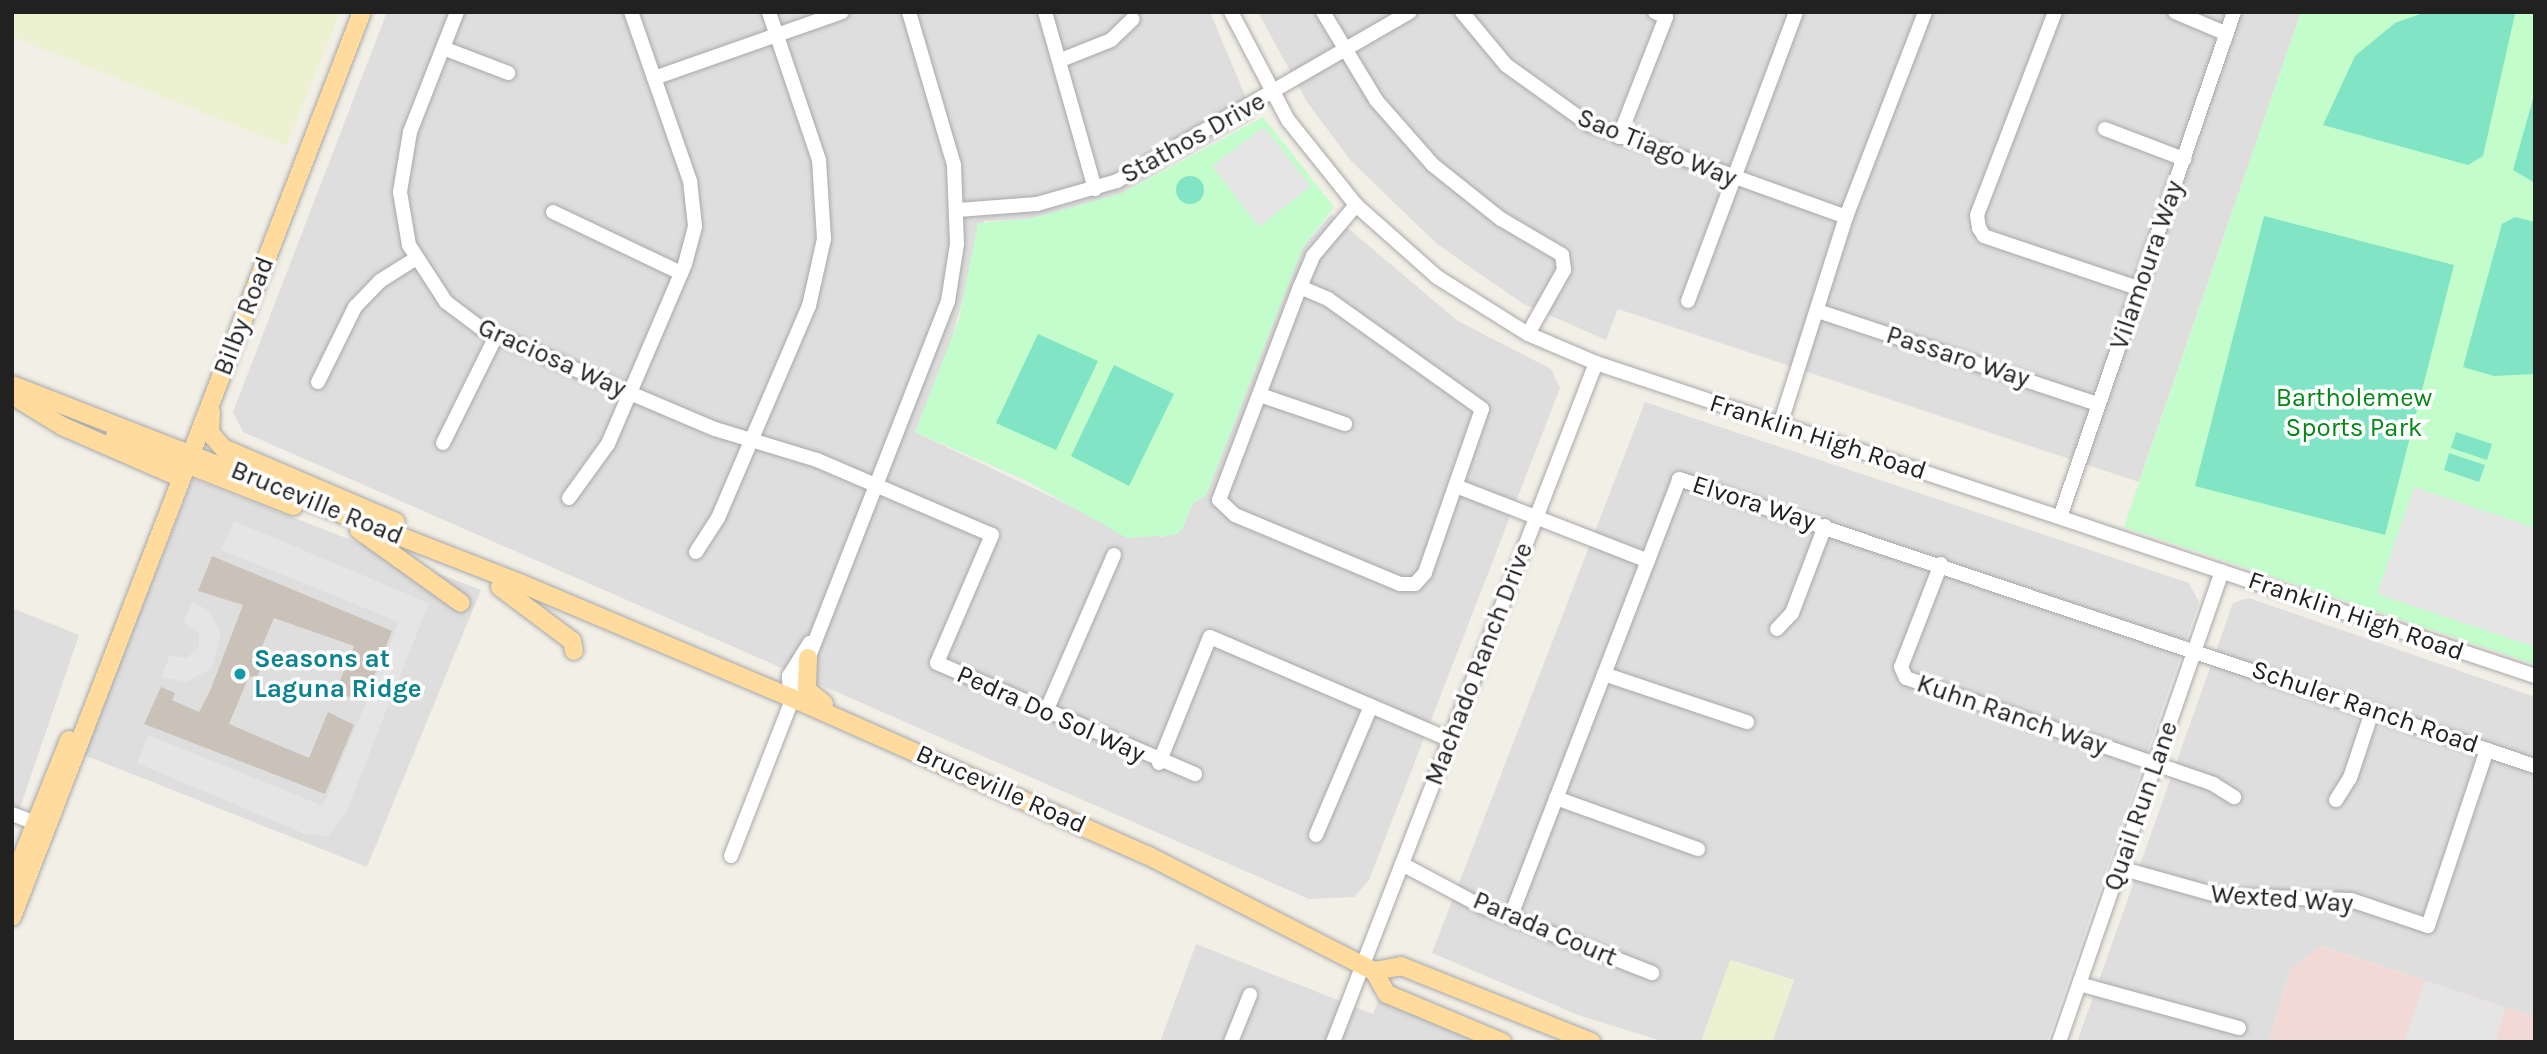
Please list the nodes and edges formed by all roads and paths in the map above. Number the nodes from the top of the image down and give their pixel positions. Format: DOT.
graph roads {
  1 [pos="362,12"];
  2 [pos="457,12"];
  3 [pos="631,12"];
  4 [pos="769,12"];
  5 [pos="842,12"];
  6 [pos="909,12"];
  7 [pos="1045,12"];
  8 [pos="1231,12"];
  9 [pos="1323,12"];
  10 [pos="1410,12"];
  11 [pos="1462,12"];
  12 [pos="1655,12"];
  13 [pos="1796,12"];
  14 [pos="1925,12"];
  15 [pos="2055,12"];
  16 [pos="2175,12"];
  17 [pos="2234,12"];
  18 [pos="1133,19"];
  19 [pos="2227,34"];
  20 [pos="777,35"];
  21 [pos="443,48"];
  22 [pos="1344,51"];
  23 [pos="1061,60"];
  24 [pos="508,73"];
  25 [pos="654,78"];
  26 [pos="1272,94"];
  27 [pos="2105,130"];
  28 [pos="1619,137"];
  29 [pos="2184,159"];
  30 [pos="1731,179"];
  31 [pos="1094,189"];
  32 [pos="1356,205"];
  33 [pos="958,210"];
  34 [pos="554,212"];
  35 [pos="1846,217"];
  36 [pos="415,259"];
  37 [pos="681,274"];
  38 [pos="1300,287"];
  39 [pos="2138,288"];
  40 [pos="1688,301"];
  41 [pos="1818,311"];
  42 [pos="1528,334"];
  43 [pos="496,336"];
  44 [pos="1596,363"];
  45 [pos="318,382"];
  46 [pos="12,390"];
  47 [pos="630,393"];
  48 [pos="214,394"];
  49 [pos="1261,395"];
  50 [pos="2098,404"];
  51 [pos="1345,424"];
  52 [pos="1780,425"];
  53 [pos="751,440"];
  54 [pos="443,443"];
  55 [pos="186,465"];
  56 [pos="877,486"];
  57 [pos="1456,486"];
  58 [pos="569,498"];
  59 [pos="2060,517"];
  60 [pos="1535,518"];
  61 [pos="1825,526"];
  62 [pos="359,530"];
  63 [pos="696,552"];
  64 [pos="1114,555"];
  65 [pos="1648,561"];
  66 [pos="1941,564"];
  67 [pos="477,566"];
  68 [pos="2222,571"];
  69 [pos="500,587"];
  70 [pos="461,603"];
  71 [pos="619,626"];
  72 [pos="1777,629"];
  73 [pos="2196,648"];
  74 [pos="809,650"];
  75 [pos="574,651"];
  76 [pos="1604,674"];
  77 [pos="2535,676"];
  78 [pos="790,697"];
  79 [pos="1371,706"];
  80 [pos="1047,709"];
  81 [pos="2372,712"];
  82 [pos="835,716"];
  83 [pos="1747,722"];
  84 [pos="1450,740"];
  85 [pos="2487,750"];
  86 [pos="1158,763"];
  87 [pos="2155,764"];
  88 [pos="2535,766"];
  89 [pos="1195,774"];
  90 [pos="1556,797"];
  91 [pos="2234,797"];
  92 [pos="2336,800"];
  93 [pos="12,814"];
  94 [pos="41,825"];
  95 [pos="1316,835"];
  96 [pos="1698,849"];
  97 [pos="731,856"];
  98 [pos="1402,864"];
  99 [pos="2120,867"];
  100 [pos="12,882"];
  101 [pos="12,916"];
  102 [pos="1510,918"];
  103 [pos="1368,968"];
  104 [pos="1652,973"];
  105 [pos="2079,984"];
  106 [pos="1250,995"];
  107 [pos="2239,1028"];
  108 [pos="1231,1042"];
  109 [pos="1333,1042"];
  110 [pos="1502,1042"];
  111 [pos="1591,1042"];
  112 [pos="2059,1042"];
  1 -- 48 [label="main road, Bilby Road"];
  2 -- 21 [label="street, Graciosa Way"];
  3 -- 25 [label="street"];
  4 -- 20 [label="street"];
  5 -- 20 [label="street"];
  6 -- 33 [label="street"];
  7 -- 23 [label="street"];
  8 -- 26 [label="street, Franklin High Road"];
  9 -- 22 [label="street"];
  10 -- 22 [label="street, Stathos Drive"];
  11 -- 28 [label="street, Sao Tiago Way"];
  12 -- 28 [label="street"];
  13 -- 30 [label="street"];
  14 -- 35 [label="street"];
  15 -- 39 [label="street"];
  16 -- 19 [label="street"];
  17 -- 19 [label="street, Vilamoura Way"];
  18 -- 23 [label="street"];
  19 -- 29 [label="street, Vilamoura Way"];
  20 -- 25 [label="street"];
  20 -- 53 [label="street"];
  21 -- 24 [label="street"];
  21 -- 36 [label="street, Graciosa Way"];
  22 -- 26 [label="street, Stathos Drive"];
  22 -- 42 [label="street"];
  23 -- 31 [label="street"];
  25 -- 37 [label="street"];
  26 -- 31 [label="street, Stathos Drive"];
  26 -- 32 [label="street, Franklin High Road"];
  27 -- 29 [label="street"];
  28 -- 30 [label="street, Sao Tiago Way"];
  29 -- 39 [label="street, Vilamoura Way"];
  30 -- 35 [label="street, Sao Tiago Way"];
  30 -- 40 [label="street"];
  31 -- 33 [label="street, Stathos Drive"];
  32 -- 38 [label="street"];
  32 -- 42 [label="street, Franklin High Road"];
  33 -- 56 [label="street"];
  34 -- 37 [label="street"];
  35 -- 41 [label="street"];
  36 -- 43 [label="street, Graciosa Way"];
  36 -- 45 [label="street"];
  37 -- 47 [label="street"];
  38 -- 49 [label="street"];
  38 -- 57 [label="street"];
  39 -- 50 [label="street, Vilamoura Way"];
  41 -- 50 [label="street, Passaro Way"];
  41 -- 52 [label="street"];
  42 -- 44 [label="street, Franklin High Road"];
  43 -- 47 [label="street, Graciosa Way"];
  43 -- 54 [label="street"];
  44 -- 52 [label="street, Franklin High Road"];
  44 -- 60 [label="street, Machado Ranch Drive"];
  46 -- 55 [label="main road, Bruceville Road"];
  46 -- 55 [label="main road"];
  47 -- 53 [label="street, Graciosa Way"];
  47 -- 58 [label="street"];
  48 -- 55 [label="main road, Bilby Road"];
  48 -- 67 [label="main road"];
  49 -- 51 [label="street"];
  49 -- 57 [label="street"];
  50 -- 59 [label="street, Vilamoura Way"];
  52 -- 59 [label="street, Franklin High Road"];
  53 -- 56 [label="street, Graciosa Way"];
  53 -- 63 [label="street"];
  55 -- 62 [label="main road, Bruceville Road"];
  55 -- 67 [label="main road, Bruceville Road"];
  55 -- 94 [label="main road, Bilby Road"];
  56 -- 74 [label="street"];
  56 -- 80 [label="street, Pedra Do Sol Way"];
  57 -- 60 [label="street"];
  59 -- 68 [label="street, Franklin High Road"];
  60 -- 65 [label="street"];
  60 -- 84 [label="street, Machado Ranch Drive"];
  61 -- 65 [label="street, Elvora Way"];
  61 -- 66 [label="street, Elvora Way"];
  61 -- 72 [label="street"];
  62 -- 69 [label="main road, Bruceville Road"];
  62 -- 70 [label="main road"];
  64 -- 80 [label="street"];
  65 -- 76 [label="street, Elvora Way"];
  66 -- 73 [label="street, Elvora Way"];
  66 -- 87 [label="street, Kuhn Ranch Way"];
  67 -- 71 [label="main road, Bruceville Road"];
  68 -- 73 [label="street, Quail Run Lane"];
  68 -- 77 [label="street, Franklin High Road"];
  69 -- 71 [label="main road, Bruceville Road"];
  69 -- 75 [label="main road"];
  71 -- 78 [label="main road, Bruceville Road"];
  73 -- 81 [label="street, Schuler Ranch Road"];
  73 -- 87 [label="street, Quail Run Lane"];
  74 -- 78 [label="street"];
  74 -- 82 [label="main road"];
  76 -- 83 [label="street"];
  76 -- 90 [label="street, Elvora Way"];
  78 -- 82 [label="main road, Bruceville Road"];
  78 -- 97 [label="street"];
  79 -- 84 [label="street, Pedra Do Sol Way"];
  79 -- 86 [label="street, Pedra Do Sol Way"];
  79 -- 95 [label="street"];
  80 -- 86 [label="street, Pedra Do Sol Way"];
  81 -- 85 [label="street, Schuler Ranch Road"];
  81 -- 92 [label="street"];
  82 -- 103 [label="main road, Bruceville Road"];
  84 -- 98 [label="street, Machado Ranch Drive"];
  85 -- 88 [label="street, Schuler Ranch Road"];
  85 -- 99 [label="street, Wexted Way"];
  86 -- 89 [label="street"];
  87 -- 91 [label="street, Kuhn Ranch Way"];
  87 -- 99 [label="street, Quail Run Lane"];
  90 -- 96 [label="street"];
  90 -- 102 [label="street, Elvora Way"];
  93 -- 94 [label="street"];
  94 -- 100 [label="main road, Bilby Road"];
  94 -- 101 [label="main road, Bilby Road"];
  98 -- 102 [label="street, Parada Court"];
  98 -- 103 [label="street, Machado Ranch Drive"];
  99 -- 105 [label="street, Quail Run Lane"];
  102 -- 104 [label="street, Parada Court"];
  103 -- 109 [label="street, Machado Ranch Drive"];
  103 -- 110 [label="main road, Bruceville Road"];
  103 -- 111 [label="main road, Bruceville Road"];
  105 -- 107 [label="street"];
  105 -- 112 [label="street, Quail Run Lane"];
  106 -- 108 [label="street"];
}
